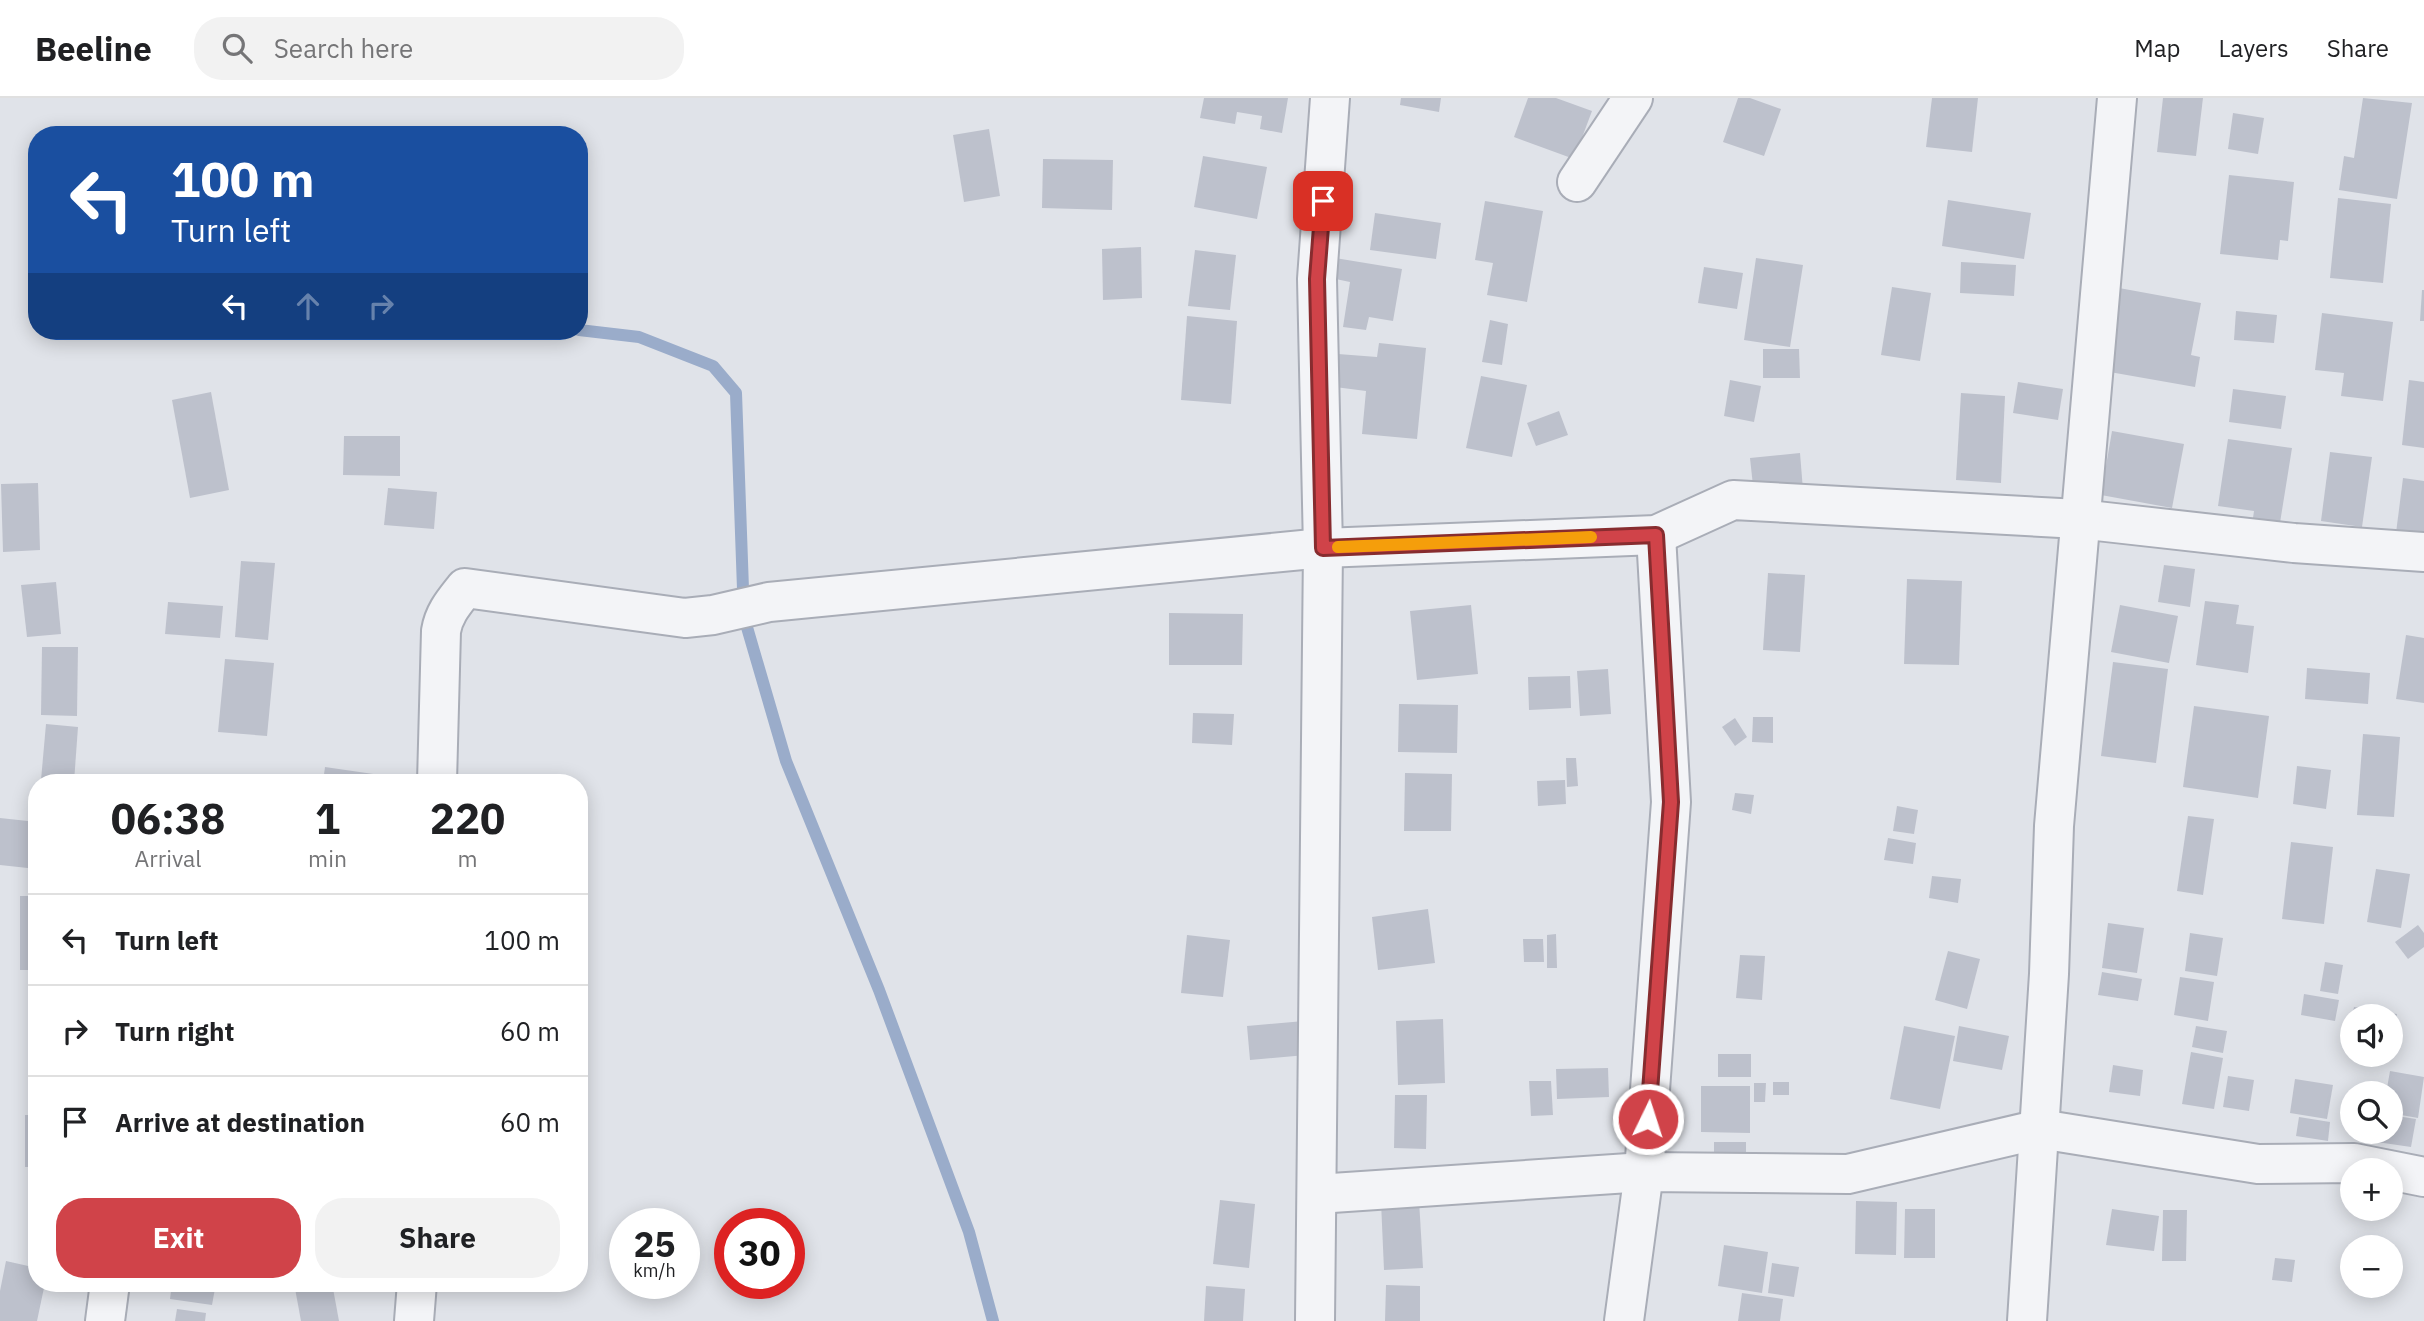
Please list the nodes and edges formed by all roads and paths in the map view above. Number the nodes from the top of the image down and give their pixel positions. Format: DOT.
graph roads {
  1 [pos="1330,98"];
  2 [pos="1633,98"];
  3 [pos="2117,98"];
  4 [pos="1577,182"];
  5 [pos="2080,519"];
  6 [pos="1656,535"];
  7 [pos="1323,548"];
  8 [pos="2424,552"];
  9 [pos="438,774"];
  10 [pos="2040,1129"];
  11 [pos="1644,1172"];
  12 [pos="2424,1177"];
  13 [pos="1317,1194"];
  14 [pos="109,1292"];
  15 [pos="416,1292"];
  16 [pos="105,1321"];
  17 [pos="414,1321"];
  18 [pos="1315,1321"];
  19 [pos="1624,1321"];
  20 [pos="2027,1321"];
  1 -- 7 [label="street"];
  2 -- 4 [label="street"];
  3 -- 5 [label="street"];
  5 -- 6 [label="street"];
  5 -- 8 [label="street"];
  5 -- 10 [label="street"];
  6 -- 7 [label="street"];
  6 -- 11 [label="street"];
  7 -- 9 [label="street"];
  7 -- 13 [label="street"];
  10 -- 11 [label="street"];
  10 -- 12 [label="street"];
  10 -- 20 [label="street"];
  11 -- 13 [label="street"];
  11 -- 19 [label="street"];
  13 -- 18 [label="street"];
  14 -- 16 [label="street"];
  15 -- 17 [label="street"];
}
